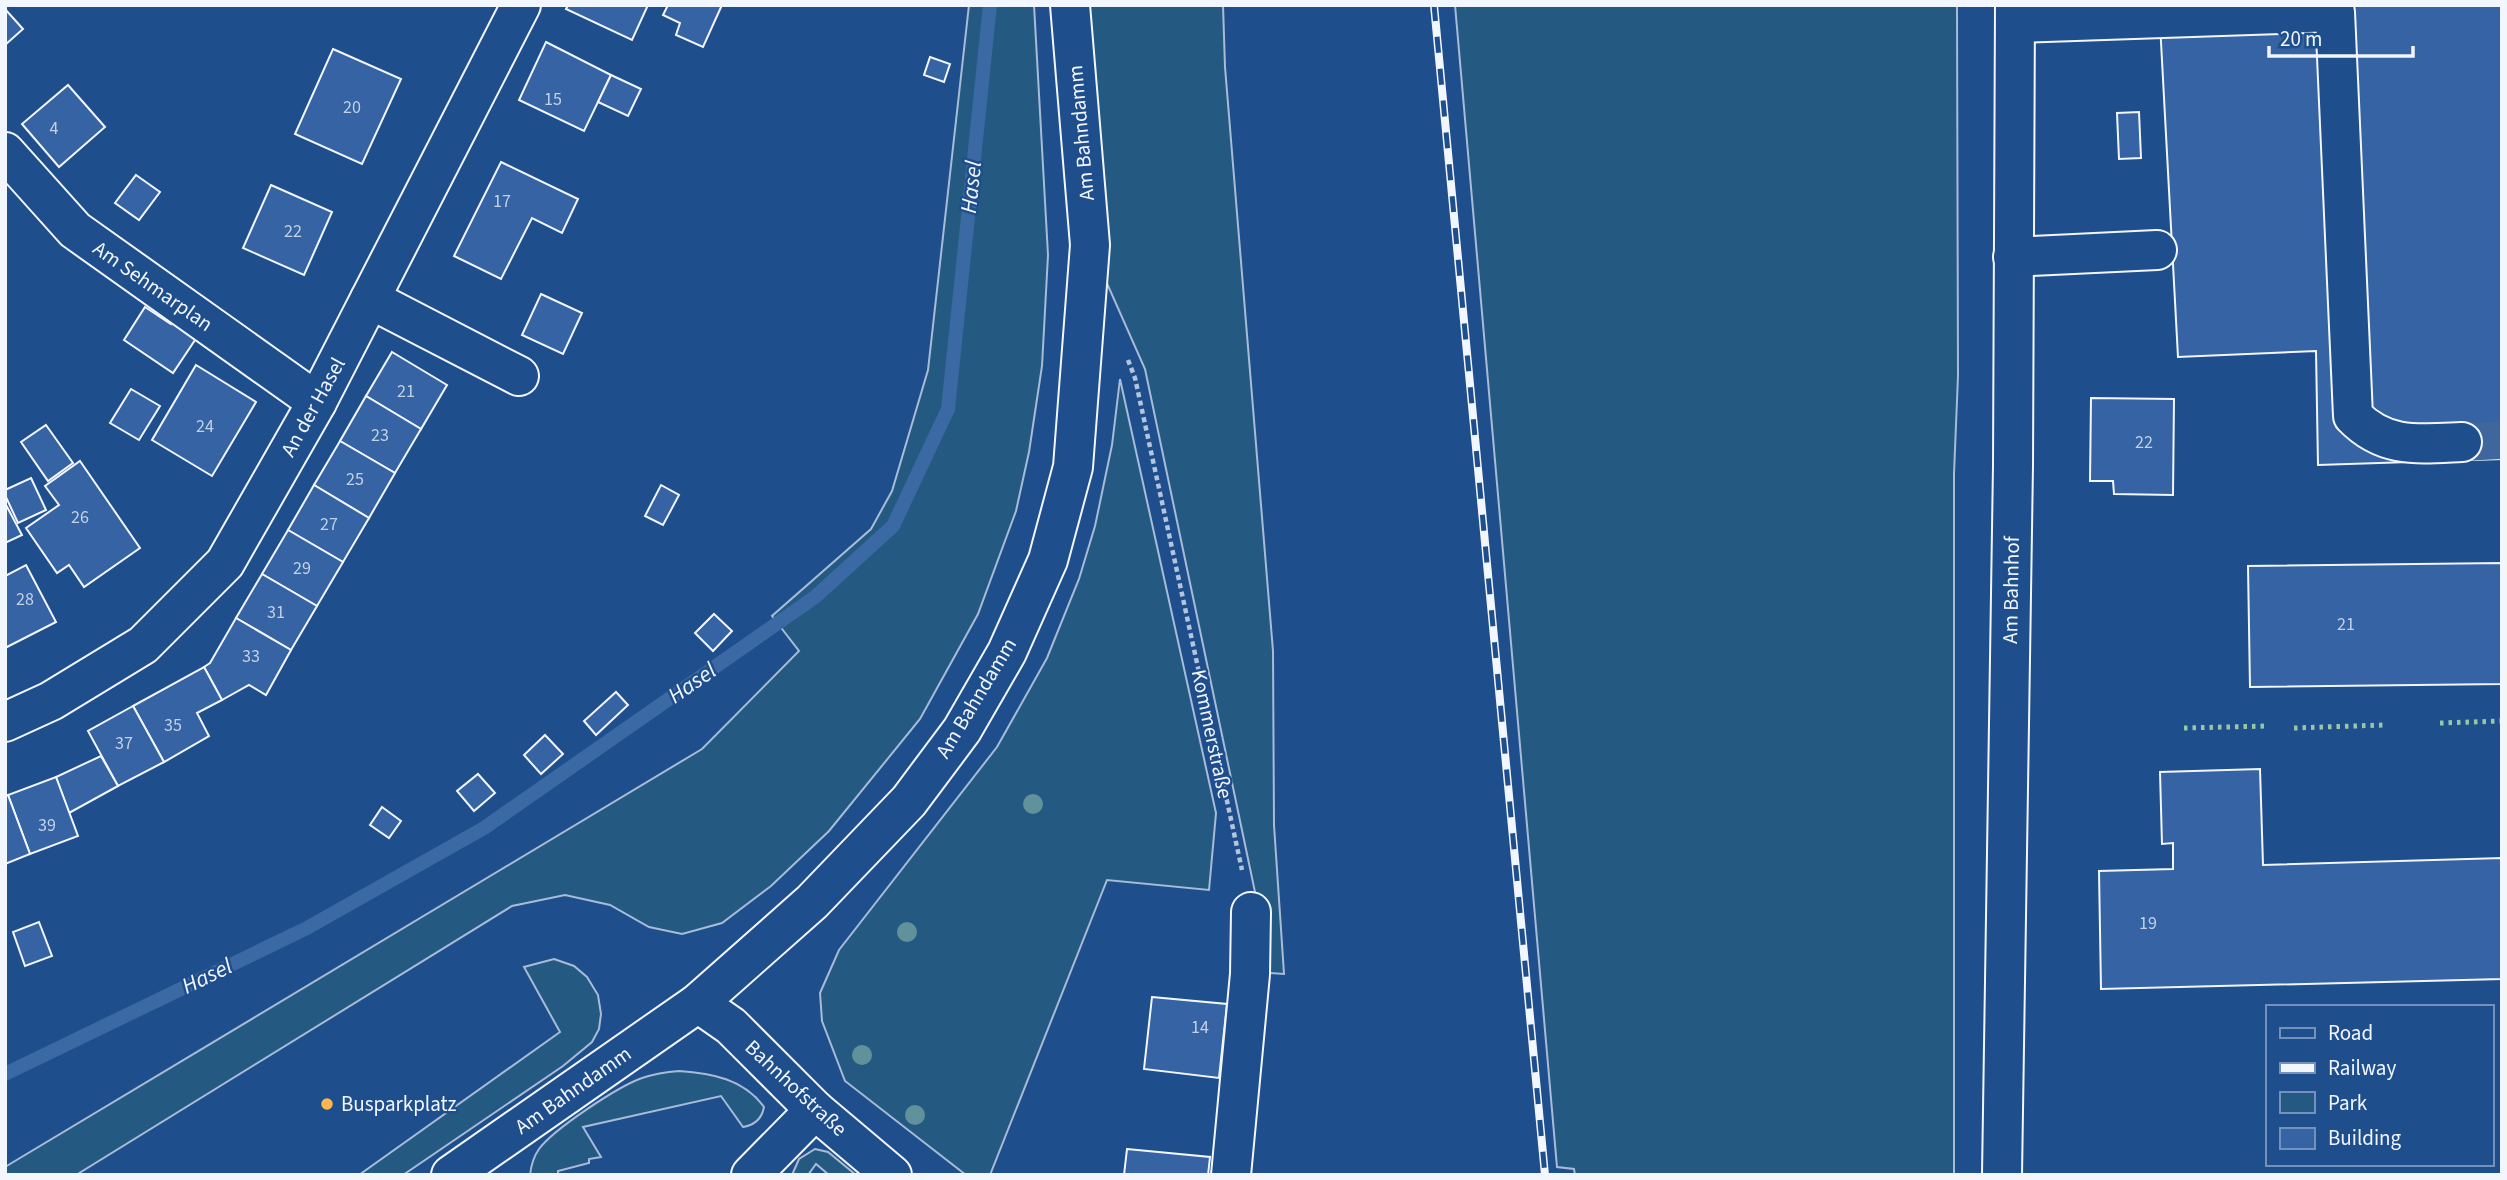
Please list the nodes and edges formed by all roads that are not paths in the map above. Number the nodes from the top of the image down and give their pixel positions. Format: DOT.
graph roads {
  1 [pos="521,5"];
  2 [pos="1070,5"];
  3 [pos="2016,14"];
  4 [pos="5,152"];
  5 [pos="2157,250"];
  6 [pos="2013,257"];
  7 [pos="370,299"];
  8 [pos="519,376"];
  9 [pos="317,402"];
  10 [pos="2462,442"];
  11 [pos="5,722"];
  12 [pos="1251,912"];
  13 [pos="698,1003"];
  14 [pos="815,1110"];
  15 [pos="451,1175"];
  16 [pos="751,1175"];
  17 [pos="892,1175"];
  18 [pos="1231,1175"];
  19 [pos="2002,1175"];
  1 -- 7 [label="street, An der Hasel"];
  2 -- 13 [label="street, Am Bahndamm"];
  3 -- 6 [label="street, Am Bahnhof"];
  3 -- 10 [label="street"];
  4 -- 9 [label="street, Am Sehmarplan"];
  5 -- 6 [label="street"];
  6 -- 19 [label="street, Am Bahnhof"];
  7 -- 8 [label="street"];
  7 -- 9 [label="street, An der Hasel"];
  9 -- 11 [label="street, An der Hasel"];
  12 -- 18 [label="street"];
  13 -- 14 [label="street, Bahnhofstraße"];
  13 -- 15 [label="street, Am Bahndamm"];
  14 -- 16 [label="street"];
  14 -- 17 [label="street, Bahnhofstraße"];
}
